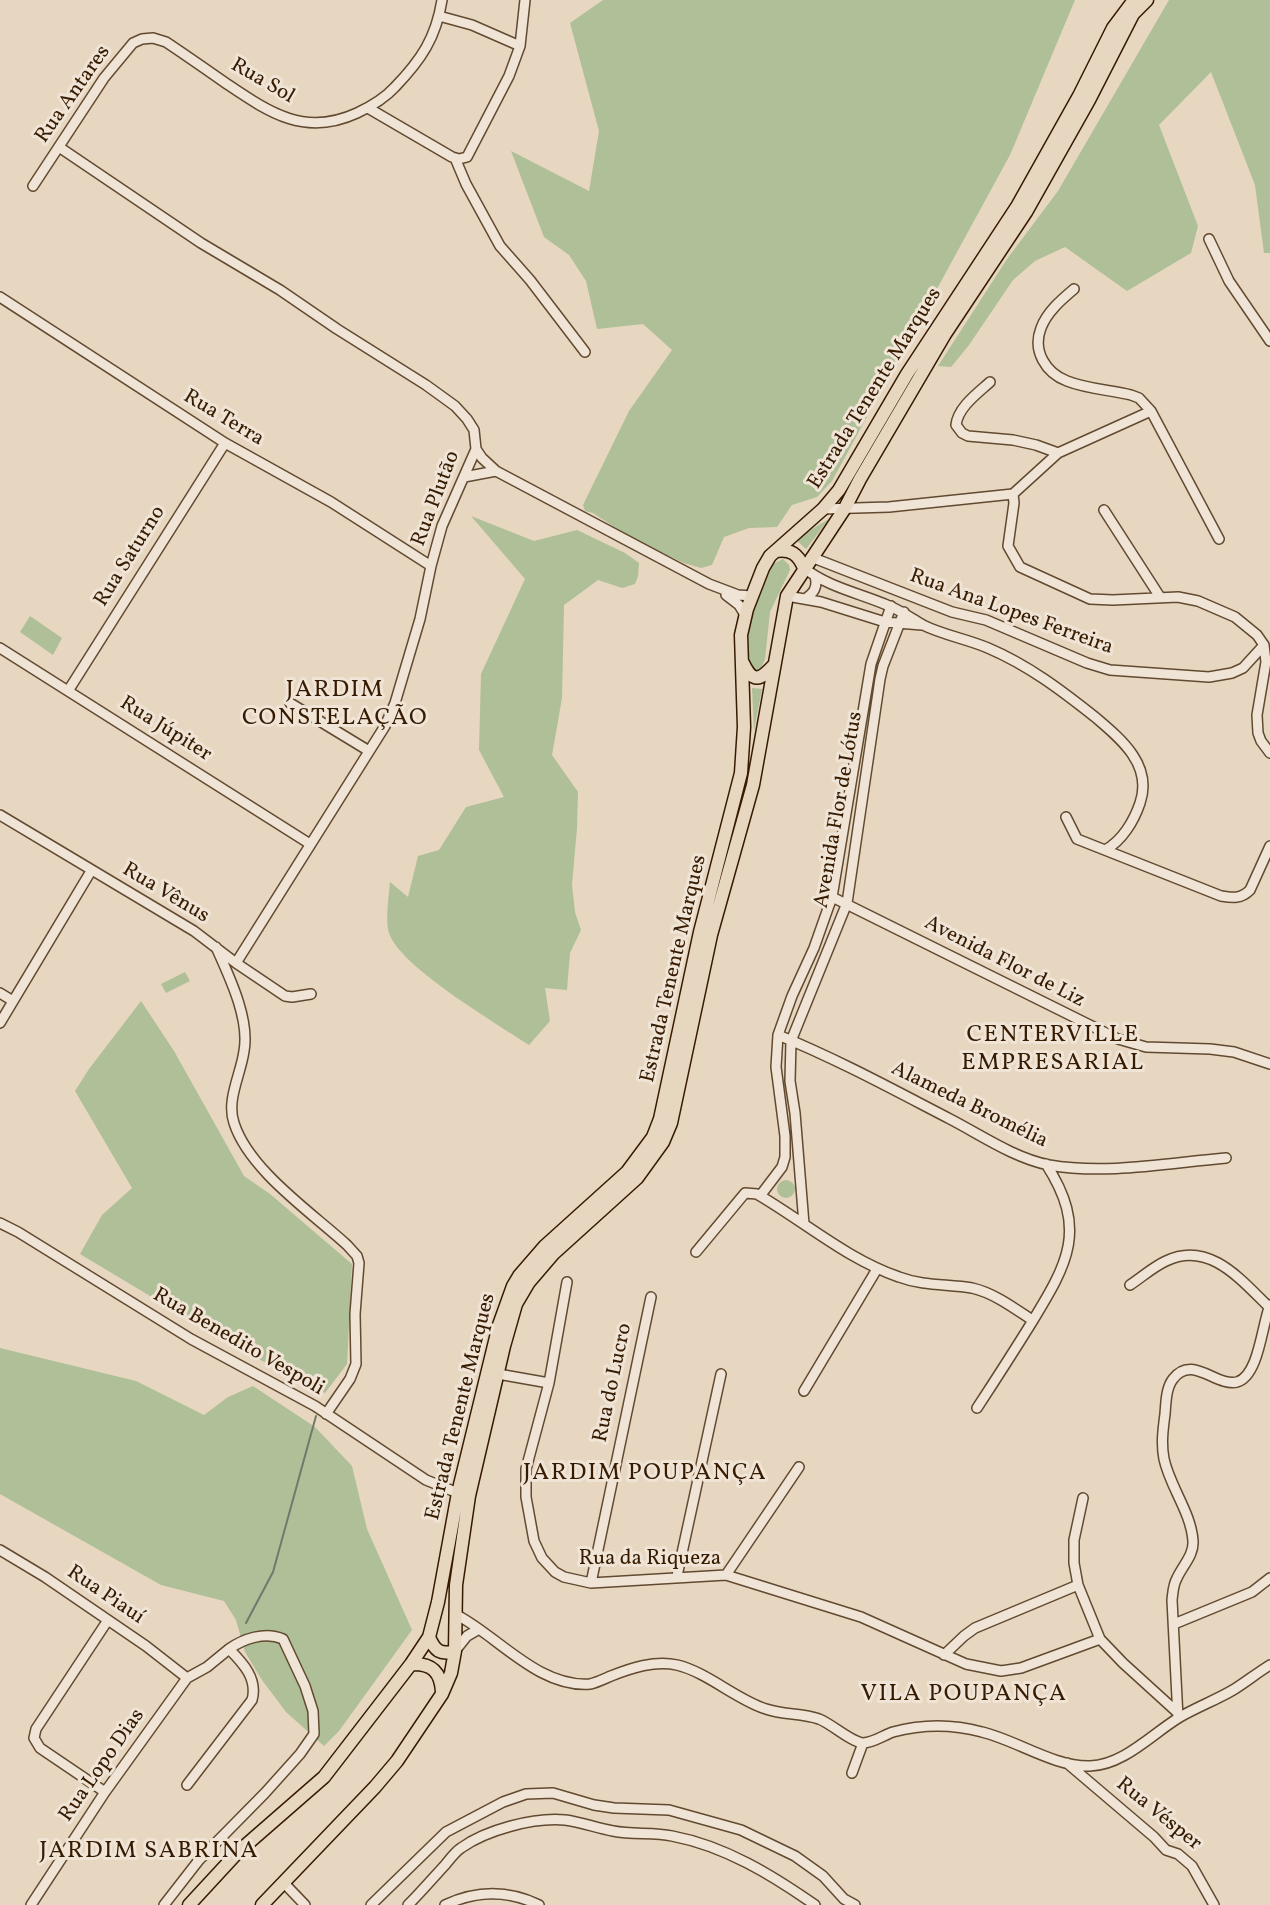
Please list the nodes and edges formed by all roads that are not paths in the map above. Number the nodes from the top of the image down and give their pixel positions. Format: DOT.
graph roads {
  1 [pos="442,0"];
  2 [pos="525,0"];
  3 [pos="1134,0"];
  4 [pos="1147,0"];
  5 [pos="439,16"];
  6 [pos="153,38"];
  7 [pos="520,46"];
  8 [pos="368,108"];
  9 [pos="59,147"];
  10 [pos="455,158"];
  11 [pos="33,186"];
  12 [pos="1209,239"];
  13 [pos="1074,289"];
  14 [pos="0,297"];
  15 [pos="1270,341"];
  16 [pos="585,352"];
  17 [pos="990,382"];
  18 [pos="1151,411"];
  19 [pos="225,443"];
  20 [pos="476,449"];
  21 [pos="1058,453"];
  22 [pos="496,471"];
  23 [pos="464,477"];
  24 [pos="1013,494"];
  25 [pos="845,508"];
  26 [pos="823,509"];
  27 [pos="1104,510"];
  28 [pos="1219,539"];
  29 [pos="776,551"];
  30 [pos="811,557"];
  31 [pos="430,566"];
  32 [pos="804,568"];
  33 [pos="814,576"];
  34 [pos="709,584"];
  35 [pos="752,596"];
  36 [pos="787,596"];
  37 [pos="1160,597"];
  38 [pos="805,599"];
  39 [pos="891,606"];
  40 [pos="904,612"];
  41 [pos="745,615"];
  42 [pos="885,622"];
  43 [pos="899,624"];
  44 [pos="924,625"];
  45 [pos="1264,645"];
  46 [pos="0,648"];
  47 [pos="741,660"];
  48 [pos="774,665"];
  49 [pos="68,691"];
  50 [pos="290,703"];
  51 [pos="369,751"];
  52 [pos="1270,753"];
  53 [pos="0,815"];
  54 [pos="1066,817"];
  55 [pos="310,844"];
  56 [pos="1270,846"];
  57 [pos="1105,850"];
  58 [pos="92,871"];
  59 [pos="832,897"];
  60 [pos="847,903"];
  61 [pos="216,947"];
  62 [pos="236,963"];
  63 [pos="0,993"];
  64 [pos="311,994"];
  65 [pos="13,1001"];
  66 [pos="0,1023"];
  67 [pos="778,1035"];
  68 [pos="791,1041"];
  69 [pos="1270,1064"];
  70 [pos="1226,1158"];
  71 [pos="1046,1164"];
  72 [pos="760,1196"];
  73 [pos="0,1223"];
  74 [pos="804,1224"];
  75 [pos="696,1252"];
  76 [pos="878,1269"];
  77 [pos="567,1282"];
  78 [pos="1130,1284"];
  79 [pos="651,1297"];
  80 [pos="1269,1306"];
  81 [pos="1032,1320"];
  82 [pos="498,1374"];
  83 [pos="721,1374"];
  84 [pos="549,1383"];
  85 [pos="804,1391"];
  86 [pos="977,1408"];
  87 [pos="326,1414"];
  88 [pos="799,1467"];
  89 [pos="458,1493"];
  90 [pos="1083,1498"];
  91 [pos="0,1550"];
  92 [pos="726,1575"];
  93 [pos="677,1576"];
  94 [pos="1270,1578"];
  95 [pos="591,1582"];
  96 [pos="1078,1585"];
  97 [pos="455,1614"];
  98 [pos="434,1618"];
  99 [pos="108,1620"];
  100 [pos="1174,1624"];
  101 [pos="479,1629"];
  102 [pos="429,1637"];
  103 [pos="1100,1639"];
  104 [pos="229,1649"];
  105 [pos="455,1651"];
  106 [pos="944,1655"];
  107 [pos="411,1664"];
  108 [pos="1270,1665"];
  109 [pos="187,1678"];
  110 [pos="442,1694"];
  111 [pos="1178,1715"];
  112 [pos="863,1743"];
  113 [pos="1067,1763"];
  114 [pos="852,1773"];
  115 [pos="187,1785"];
  116 [pos="105,1792"];
  117 [pos="283,1882"];
  118 [pos="31,1905"];
  119 [pos="164,1905"];
  120 [pos="189,1905"];
  121 [pos="262,1905"];
  122 [pos="305,1905"];
  123 [pos="370,1905"];
  124 [pos="408,1905"];
  125 [pos="445,1905"];
  126 [pos="539,1905"];
  127 [pos="815,1905"];
  128 [pos="855,1905"];
  129 [pos="1214,1905"];
  1 -- 5 [label="street, Rua Sol"];
  2 -- 7 [label="street"];
  3 -- 26 [label="main road, Estrada Tenente Marques"];
  4 -- 25 [label="main road, Estrada Tenente Marques"];
  5 -- 7 [label="street"];
  5 -- 8 [label="street, Rua Sol"];
  6 -- 8 [label="street, Rua Sol"];
  6 -- 9 [label="street, Rua Antares"];
  7 -- 10 [label="street"];
  8 -- 10 [label="street"];
  9 -- 11 [label="street, Rua Antares"];
  9 -- 20 [label="street, Rua Plutão"];
  10 -- 16 [label="street"];
  12 -- 15 [label="street"];
  13 -- 18 [label="street"];
  14 -- 19 [label="street, Rua Terra"];
  17 -- 21 [label="street"];
  18 -- 21 [label="street"];
  18 -- 28 [label="street"];
  19 -- 31 [label="street, Rua Terra"];
  19 -- 49 [label="street, Rua Saturno"];
  20 -- 22 [label="street"];
  20 -- 23 [label="street, Rua Plutão"];
  21 -- 24 [label="street"];
  22 -- 23 [label="street"];
  22 -- 34 [label="street"];
  23 -- 31 [label="street, Rua Plutão"];
  24 -- 25 [label="street"];
  24 -- 37 [label="street"];
  25 -- 26 [label="street"];
  25 -- 30 [label="main road, Estrada Tenente Marques"];
  26 -- 29 [label="main road, Estrada Tenente Marques"];
  27 -- 37 [label="street"];
  29 -- 32 [label="main road"];
  29 -- 35 [label="main road, Estrada Tenente Marques"];
  30 -- 32 [label="main road, Estrada Tenente Marques"];
  30 -- 45 [label="street, Rua Ana Lopes Ferreira"];
  31 -- 51 [label="street, Rua Plutão"];
  32 -- 33 [label="street"];
  32 -- 36 [label="main road, Estrada Tenente Marques"];
  33 -- 38 [label="street"];
  33 -- 39 [label="street"];
  34 -- 35 [label="street"];
  34 -- 41 [label="street"];
  35 -- 41 [label="main road, Estrada Tenente Marques"];
  36 -- 38 [label="street"];
  36 -- 48 [label="main road, Estrada Tenente Marques"];
  37 -- 45 [label="street"];
  38 -- 42 [label="street"];
  39 -- 40 [label="street"];
  39 -- 42 [label="street, Avenida Flor de Lótus"];
  40 -- 43 [label="street, Avenida Flor de Lótus"];
  40 -- 44 [label="street"];
  41 -- 47 [label="main road, Estrada Tenente Marques"];
  42 -- 43 [label="street"];
  42 -- 59 [label="street, Avenida Flor de Lótus"];
  43 -- 44 [label="street"];
  43 -- 60 [label="street, Avenida Flor de Lótus"];
  44 -- 57 [label="street"];
  45 -- 52 [label="street"];
  46 -- 49 [label="street, Rua Júpiter"];
  47 -- 48 [label="main road"];
  47 -- 89 [label="main road, Estrada Tenente Marques"];
  48 -- 82 [label="main road, Estrada Tenente Marques"];
  49 -- 55 [label="street, Rua Júpiter"];
  50 -- 51 [label="street"];
  51 -- 55 [label="street, Rua Plutão"];
  53 -- 58 [label="street, Rua Vênus"];
  54 -- 57 [label="street"];
  55 -- 62 [label="street, Rua Plutão"];
  56 -- 57 [label="street"];
  58 -- 61 [label="street, Rua Vênus"];
  58 -- 65 [label="street"];
  59 -- 60 [label="street, Avenida Flor de Liz"];
  59 -- 67 [label="street, Avenida Flor de Lótus"];
  60 -- 68 [label="street, Avenida Flor de Lótus"];
  60 -- 69 [label="street, Avenida Flor de Liz"];
  61 -- 62 [label="street, Rua Vênus"];
  61 -- 87 [label="street"];
  62 -- 64 [label="street, Rua Vênus"];
  63 -- 65 [label="street"];
  65 -- 66 [label="street"];
  67 -- 68 [label="street, Alameda Bromélia"];
  67 -- 72 [label="street, Avenida Flor de Lótus"];
  68 -- 71 [label="street, Alameda Bromélia"];
  68 -- 74 [label="street, Avenida Flor de Lótus"];
  70 -- 71 [label="street, Alameda Bromélia"];
  71 -- 81 [label="street"];
  72 -- 74 [label="street"];
  72 -- 75 [label="street"];
  73 -- 87 [label="street, Rua Benedito Vespoli"];
  74 -- 76 [label="street"];
  76 -- 81 [label="street"];
  76 -- 85 [label="street"];
  77 -- 84 [label="street, Rua da Riqueza"];
  78 -- 80 [label="street"];
  79 -- 95 [label="street, Rua do Lucro"];
  80 -- 100 [label="street"];
  81 -- 86 [label="street"];
  82 -- 84 [label="street"];
  82 -- 97 [label="main road, Estrada Tenente Marques"];
  83 -- 93 [label="street"];
  84 -- 95 [label="street, Rua da Riqueza"];
  87 -- 89 [label="street, Rua Benedito Vespoli"];
  88 -- 92 [label="street"];
  89 -- 98 [label="main road, Estrada Tenente Marques"];
  90 -- 96 [label="street"];
  91 -- 99 [label="street, Rua Piauí"];
  92 -- 93 [label="street, Rua da Riqueza"];
  92 -- 106 [label="street, Rua da Riqueza"];
  93 -- 95 [label="street, Rua da Riqueza"];
  94 -- 100 [label="street"];
  96 -- 103 [label="street"];
  96 -- 106 [label="street"];
  97 -- 98 [label="main road"];
  97 -- 101 [label="street"];
  97 -- 105 [label="main road, Estrada Tenente Marques"];
  98 -- 102 [label="main road, Estrada Tenente Marques"];
  99 -- 109 [label="street, Rua Piauí"];
  99 -- 116 [label="street"];
  100 -- 111 [label="street"];
  101 -- 105 [label="street"];
  101 -- 112 [label="street"];
  102 -- 105 [label="main road"];
  102 -- 107 [label="main road, Estrada Tenente Marques"];
  103 -- 106 [label="street, Rua da Riqueza"];
  103 -- 111 [label="street"];
  104 -- 109 [label="street"];
  104 -- 115 [label="street"];
  104 -- 119 [label="street"];
  105 -- 110 [label="main road, Estrada Tenente Marques"];
  107 -- 110 [label="main road"];
  107 -- 120 [label="main road, Estrada Tenente Marques"];
  108 -- 111 [label="street"];
  109 -- 116 [label="street, Rua Lopo Dias"];
  110 -- 117 [label="main road, Estrada Tenente Marques"];
  111 -- 113 [label="street"];
  112 -- 113 [label="street"];
  112 -- 114 [label="street"];
  113 -- 129 [label="street, Rua Vésper"];
  116 -- 118 [label="street, Rua Lopo Dias"];
  117 -- 121 [label="main road, Estrada Tenente Marques"];
  117 -- 122 [label="street"];
  123 -- 128 [label="street"];
  124 -- 127 [label="street"];
  125 -- 126 [label="street"];
}
